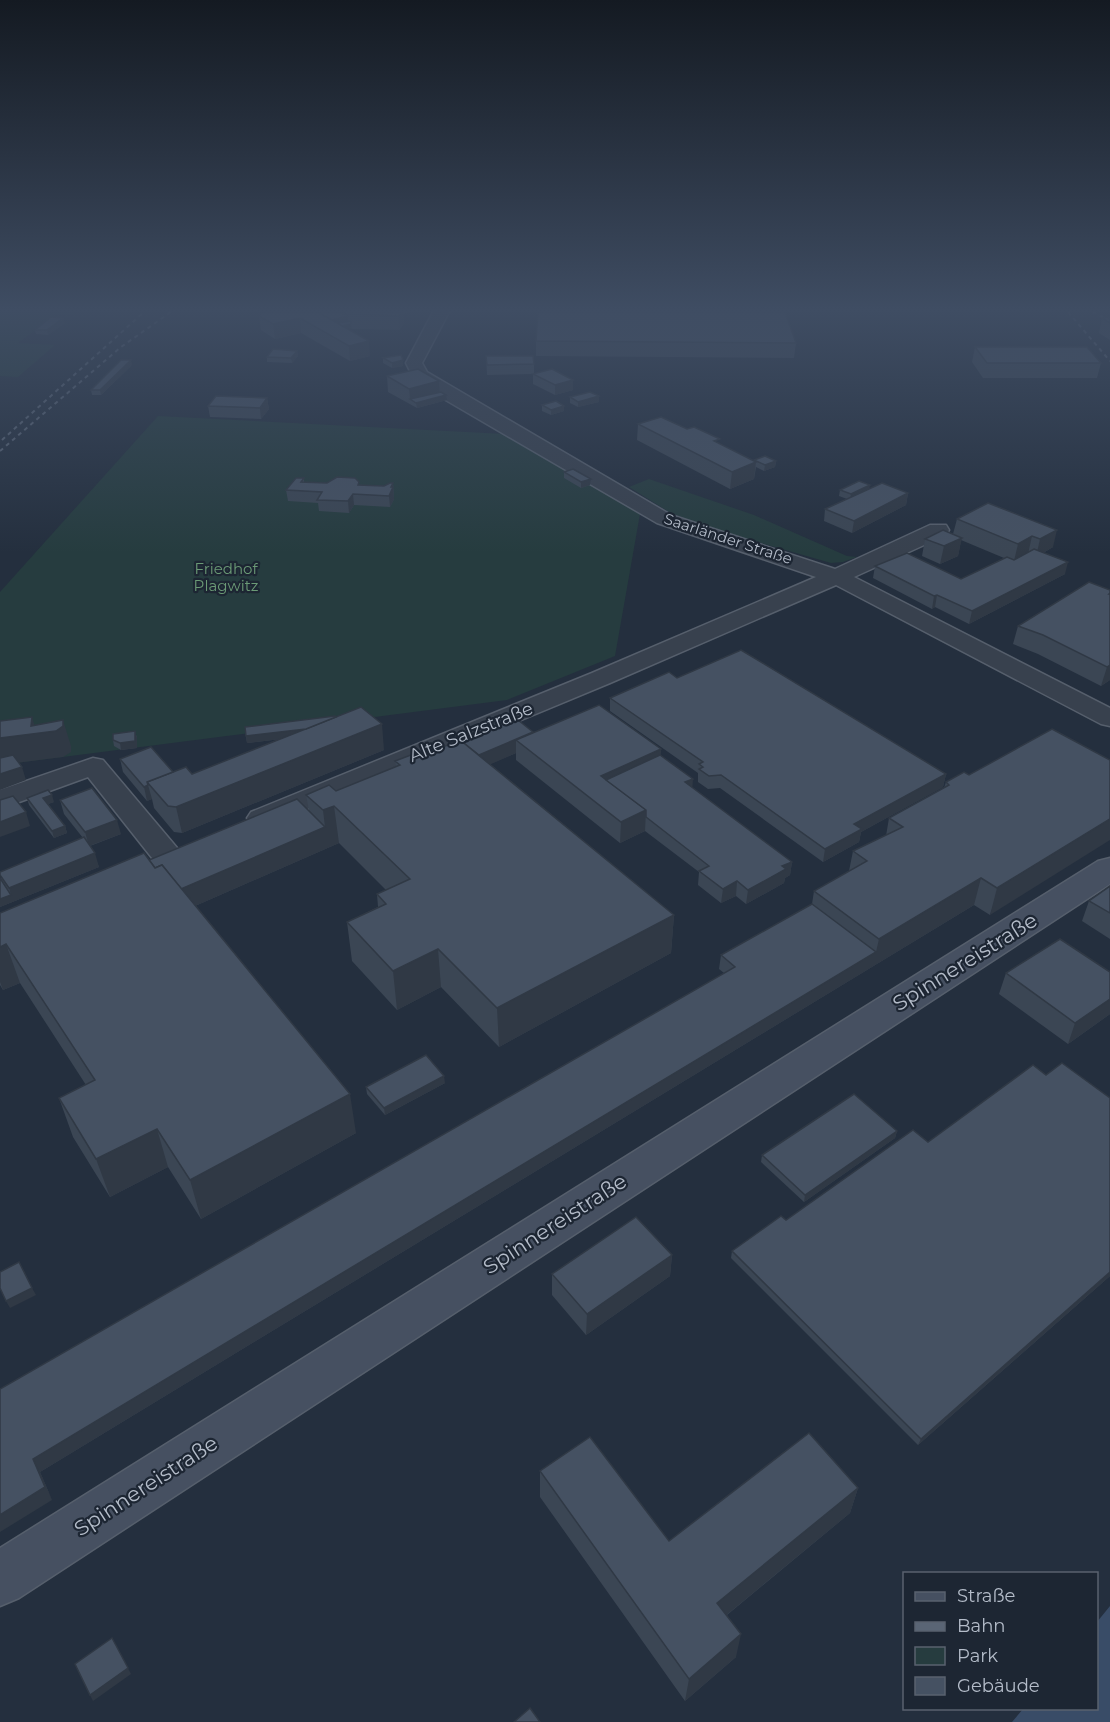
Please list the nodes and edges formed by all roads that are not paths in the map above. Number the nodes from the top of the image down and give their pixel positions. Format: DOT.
graph roads {
  1 [pos="446,392"];
  2 [pos="938,530"];
  3 [pos="837,578"];
  4 [pos="1110,718"];
  5 [pos="0,800"];
  6 [pos="234,829"];
  7 [pos="168,856"];
  8 [pos="1110,869"];
  9 [pos="0,1579"];
  1 -- 3 [label="street, Saarländer Straße"];
  2 -- 3 [label="street, Alte Salzstraße"];
  3 -- 4 [label="street, Saarländer Straße"];
  3 -- 6 [label="street, Alte Salzstraße"];
  5 -- 7 [label="street"];
  8 -- 9 [label="street, Spinnereistraße"];
}
